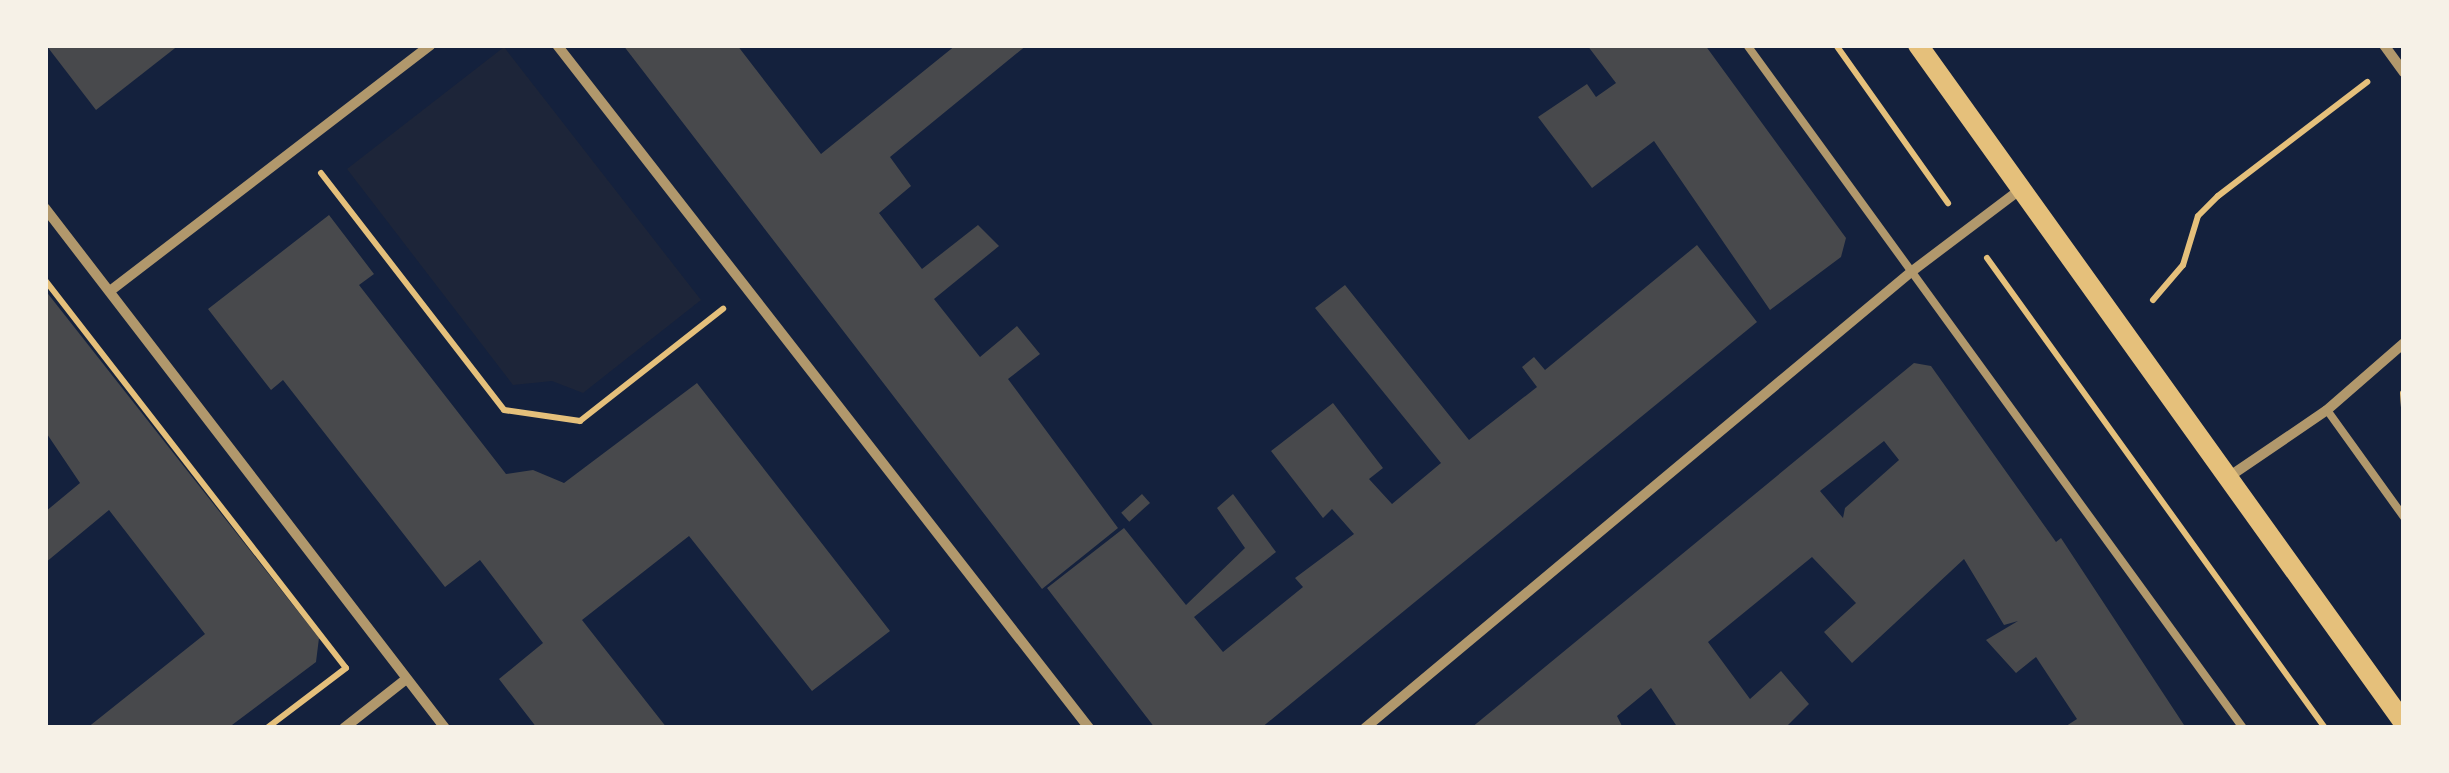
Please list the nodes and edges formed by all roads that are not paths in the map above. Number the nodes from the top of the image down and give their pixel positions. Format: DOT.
graph roads {
  1 [pos="431,45"];
  2 [pos="557,45"];
  3 [pos="1747,45"];
  4 [pos="1918,45"];
  5 [pos="2384,45"];
  6 [pos="2404,73"];
  7 [pos="2022,187"];
  8 [pos="45,208"];
  9 [pos="1911,272"];
  10 [pos="110,291"];
  11 [pos="2404,343"];
  12 [pos="2327,410"];
  13 [pos="2230,476"];
  14 [pos="2404,517"];
  15 [pos="406,680"];
  16 [pos="2404,723"];
  17 [pos="344,728"];
  18 [pos="445,728"];
  19 [pos="1089,728"];
  20 [pos="1366,728"];
  21 [pos="2242,728"];
  1 -- 10 [label="street"];
  2 -- 19 [label="street"];
  3 -- 9 [label="lane"];
  4 -- 7 [label="main road"];
  5 -- 6 [label="street"];
  7 -- 9 [label="street"];
  7 -- 13 [label="main road"];
  8 -- 10 [label="street"];
  9 -- 20 [label="street"];
  9 -- 21 [label="lane"];
  10 -- 15 [label="street"];
  11 -- 12 [label="street"];
  12 -- 13 [label="street"];
  12 -- 14 [label="lane"];
  13 -- 16 [label="main road"];
  15 -- 17 [label="street"];
  15 -- 18 [label="street"];
}
